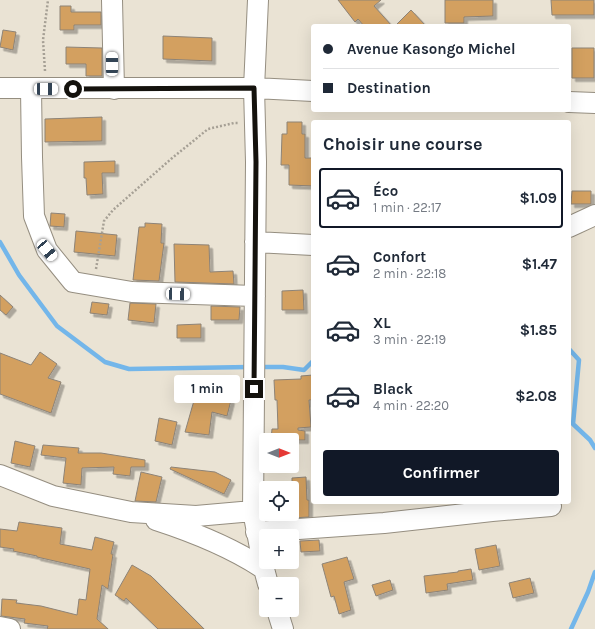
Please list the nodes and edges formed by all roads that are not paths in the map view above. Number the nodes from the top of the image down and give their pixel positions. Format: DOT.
graph roads {
  1 [pos="112,0"];
  2 [pos="258,0"];
  3 [pos="0,88"];
  4 [pos="254,88"];
  5 [pos="38,89"];
  6 [pos="114,89"];
  7 [pos="311,91"];
  8 [pos="571,102"];
  9 [pos="595,103"];
  10 [pos="595,215"];
  11 [pos="571,226"];
  12 [pos="255,242"];
  13 [pos="311,245"];
  14 [pos="255,296"];
  15 [pos="0,475"];
  16 [pos="551,506"];
  17 [pos="253,511"];
  18 [pos="131,512"];
  19 [pos="256,532"];
  20 [pos="266,577"];
  21 [pos="279,617"];
  22 [pos="0,627"];
  23 [pos="10,629"];
  24 [pos="283,629"];
  1 -- 6 [label="street"];
  2 -- 4 [label="street"];
  3 -- 5 [label="street"];
  4 -- 6 [label="street"];
  4 -- 7 [label="street"];
  4 -- 12 [label="street"];
  5 -- 6 [label="street"];
  5 -- 14 [label="street"];
  8 -- 9 [label="street"];
  10 -- 11 [label="street"];
  12 -- 13 [label="street"];
  12 -- 14 [label="street"];
  14 -- 17 [label="street"];
  15 -- 18 [label="street"];
  16 -- 19 [label="street"];
  17 -- 18 [label="street"];
  17 -- 19 [label="street"];
  18 -- 20 [label="street"];
  19 -- 20 [label="street"];
  21 -- 24 [label="street"];
  22 -- 23 [label="street"];
}
